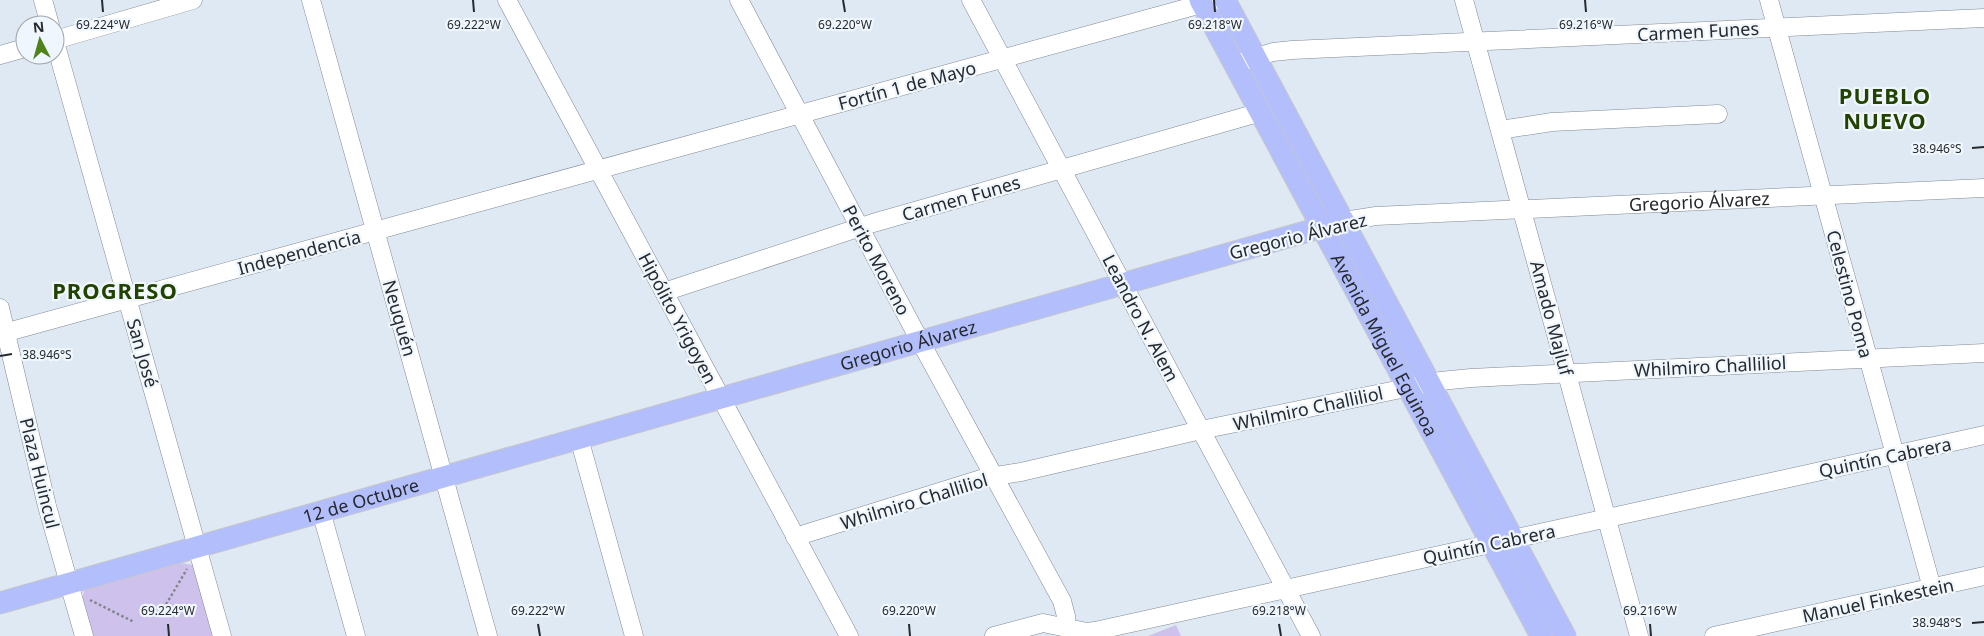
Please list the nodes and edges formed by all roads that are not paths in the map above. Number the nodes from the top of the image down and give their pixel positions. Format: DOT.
graph roads {
  1 [pos="43,0"];
  2 [pos="193,0"];
  3 [pos="311,0"];
  4 [pos="507,0"];
  5 [pos="739,0"];
  6 [pos="971,0"];
  7 [pos="1225,0"];
  8 [pos="1464,0"];
  9 [pos="1769,0"];
  10 [pos="1206,1"];
  11 [pos="47,15"];
  12 [pos="1984,18"];
  13 [pos="1777,27"];
  14 [pos="65,38"];
  15 [pos="1476,41"];
  16 [pos="15,51"];
  17 [pos="0,55"];
  18 [pos="1256,57"];
  19 [pos="1002,58"];
  20 [pos="1235,64"];
  21 [pos="62,65"];
  22 [pos="1260,112"];
  23 [pos="799,114"];
  24 [pos="1718,114"];
  25 [pos="1500,130"];
  26 [pos="1061,169"];
  27 [pos="598,170"];
  28 [pos="1984,188"];
  29 [pos="1823,196"];
  30 [pos="1522,209"];
  31 [pos="1344,221"];
  32 [pos="1323,227"];
  33 [pos="860,228"];
  34 [pos="375,231"];
  35 [pos="1122,284"];
  36 [pos="664,292"];
  37 [pos="127,299"];
  38 [pos="0,308"];
  39 [pos="3,333"];
  40 [pos="920,341"];
  41 [pos="1984,353"];
  42 [pos="1868,359"];
  43 [pos="1567,373"];
  44 [pos="1430,383"];
  45 [pos="1408,388"];
  46 [pos="720,397"];
  47 [pos="1200,430"];
  48 [pos="1984,435"];
  49 [pos="579,438"];
  50 [pos="1895,455"];
  51 [pos="444,476"];
  52 [pos="994,476"];
  53 [pos="321,511"];
  54 [pos="1606,518"];
  55 [pos="795,537"];
  56 [pos="1513,539"];
  57 [pos="1491,544"];
  58 [pos="197,546"];
  59 [pos="1984,576"];
  60 [pos="69,583"];
  61 [pos="1932,588"];
  62 [pos="1286,589"];
  63 [pos="0,603"];
  64 [pos="1066,627"];
  65 [pos="84,636"];
  66 [pos="222,636"];
  67 [pos="356,636"];
  68 [pos="488,636"];
  69 [pos="634,636"];
  70 [pos="849,636"];
  71 [pos="994,636"];
  72 [pos="1311,636"];
  73 [pos="1541,636"];
  74 [pos="1565,636"];
  75 [pos="1639,636"];
  76 [pos="1714,636"];
  1 -- 11 [label="street"];
  2 -- 14 [label="street"];
  3 -- 34 [label="street, Neuquén"];
  4 -- 27 [label="street, Hipólito Yrigoyen"];
  5 -- 23 [label="street, Perito Moreno"];
  6 -- 19 [label="street, Leandro N. Alem"];
  7 -- 18 [label="main road, Avenida Miguel Eguinoa"];
  8 -- 15 [label="street, Amado Majluf"];
  9 -- 13 [label="street, Celestino Poma"];
  10 -- 19 [label="street, Fortín 1 de Mayo"];
  10 -- 20 [label="main road, Avenida Miguel Eguinoa"];
  12 -- 13 [label="street, Carmen Funes"];
  13 -- 15 [label="street, Carmen Funes"];
  13 -- 29 [label="street, Celestino Poma"];
  15 -- 18 [label="street, Carmen Funes"];
  15 -- 25 [label="street, Amado Majluf"];
  16 -- 17 [label="street"];
  18 -- 20 [label="street, Carmen Funes"];
  18 -- 31 [label="main road, Avenida Miguel Eguinoa"];
  19 -- 23 [label="street, Fortín 1 de Mayo"];
  19 -- 26 [label="street, Leandro N. Alem"];
  20 -- 22 [label="main road, Avenida Miguel Eguinoa"];
  21 -- 37 [label="street, San José"];
  22 -- 26 [label="street, Carmen Funes"];
  22 -- 32 [label="main road, Avenida Miguel Eguinoa"];
  23 -- 27 [label="street, Fortín 1 de Mayo"];
  23 -- 33 [label="street, Perito Moreno"];
  24 -- 25 [label="street"];
  25 -- 30 [label="street, Amado Majluf"];
  26 -- 33 [label="street, Carmen Funes"];
  26 -- 35 [label="street, Leandro N. Alem"];
  27 -- 34 [label="street, Independencia"];
  27 -- 36 [label="street, Hipólito Yrigoyen"];
  28 -- 29 [label="street, Gregorio Álvarez"];
  29 -- 30 [label="street, Gregorio Álvarez"];
  29 -- 42 [label="street, Celestino Poma"];
  30 -- 31 [label="street, Gregorio Álvarez"];
  30 -- 43 [label="street, Amado Majluf"];
  31 -- 32 [label="main road, Gregorio Álvarez"];
  31 -- 44 [label="main road, Avenida Miguel Eguinoa"];
  32 -- 35 [label="main road, Gregorio Álvarez"];
  32 -- 45 [label="main road, Avenida Miguel Eguinoa"];
  33 -- 36 [label="street, Carmen Funes"];
  33 -- 40 [label="street, Perito Moreno"];
  34 -- 37 [label="street, Independencia"];
  34 -- 51 [label="street, Neuquén"];
  35 -- 40 [label="main road, Gregorio Álvarez"];
  35 -- 47 [label="street, Leandro N. Alem"];
  36 -- 46 [label="street, Hipólito Yrigoyen"];
  37 -- 39 [label="street, Independencia"];
  37 -- 58 [label="street, San José"];
  38 -- 39 [label="street, Plaza Huincul"];
  39 -- 60 [label="street, Plaza Huincul"];
  40 -- 46 [label="main road, Gregorio Álvarez"];
  40 -- 52 [label="street, Perito Moreno"];
  41 -- 42 [label="street, Whilmiro Challiliol"];
  42 -- 43 [label="street, Whilmiro Challiliol"];
  42 -- 50 [label="street, Celestino Poma"];
  43 -- 44 [label="street, Whilmiro Challiliol"];
  43 -- 54 [label="street, Amado Majluf"];
  44 -- 45 [label="street, Whilmiro Challiliol"];
  44 -- 56 [label="main road, Avenida Miguel Eguinoa"];
  45 -- 47 [label="street, Whilmiro Challiliol"];
  45 -- 57 [label="main road, Avenida Miguel Eguinoa"];
  46 -- 49 [label="main road, 12 de Octubre"];
  46 -- 55 [label="street, Hipólito Yrigoyen"];
  47 -- 52 [label="street, Whilmiro Challiliol"];
  47 -- 62 [label="street, Leandro N. Alem"];
  48 -- 50 [label="street, Quintín Cabrera"];
  49 -- 51 [label="main road, 12 de Octubre"];
  49 -- 69 [label="street"];
  50 -- 54 [label="street, Quintín Cabrera"];
  50 -- 61 [label="street, Celestino Poma"];
  51 -- 53 [label="main road, 12 de Octubre"];
  51 -- 68 [label="street, Neuquén"];
  52 -- 55 [label="street, Whilmiro Challiliol"];
  52 -- 64 [label="street, Perito Moreno"];
  53 -- 58 [label="main road, 12 de Octubre"];
  53 -- 67 [label="street"];
  54 -- 56 [label="street, Quintín Cabrera"];
  54 -- 75 [label="street, Amado Majluf"];
  55 -- 70 [label="street, Hipólito Yrigoyen"];
  56 -- 57 [label="street, Quintín Cabrera"];
  56 -- 74 [label="main road, Avenida Miguel Eguinoa"];
  57 -- 62 [label="street, Quintín Cabrera"];
  57 -- 73 [label="main road, Avenida Miguel Eguinoa"];
  58 -- 60 [label="main road, 12 de Octubre"];
  58 -- 66 [label="street, San José"];
  59 -- 61 [label="street, Manuel Finkestein"];
  60 -- 63 [label="main road, 12 de Octubre"];
  60 -- 65 [label="street, Plaza Huincul"];
  61 -- 76 [label="street, Manuel Finkestein"];
  62 -- 64 [label="street, Quintín Cabrera"];
  62 -- 72 [label="street, Leandro N. Alem"];
  64 -- 71 [label="street, Quintín Cabrera"];
}
